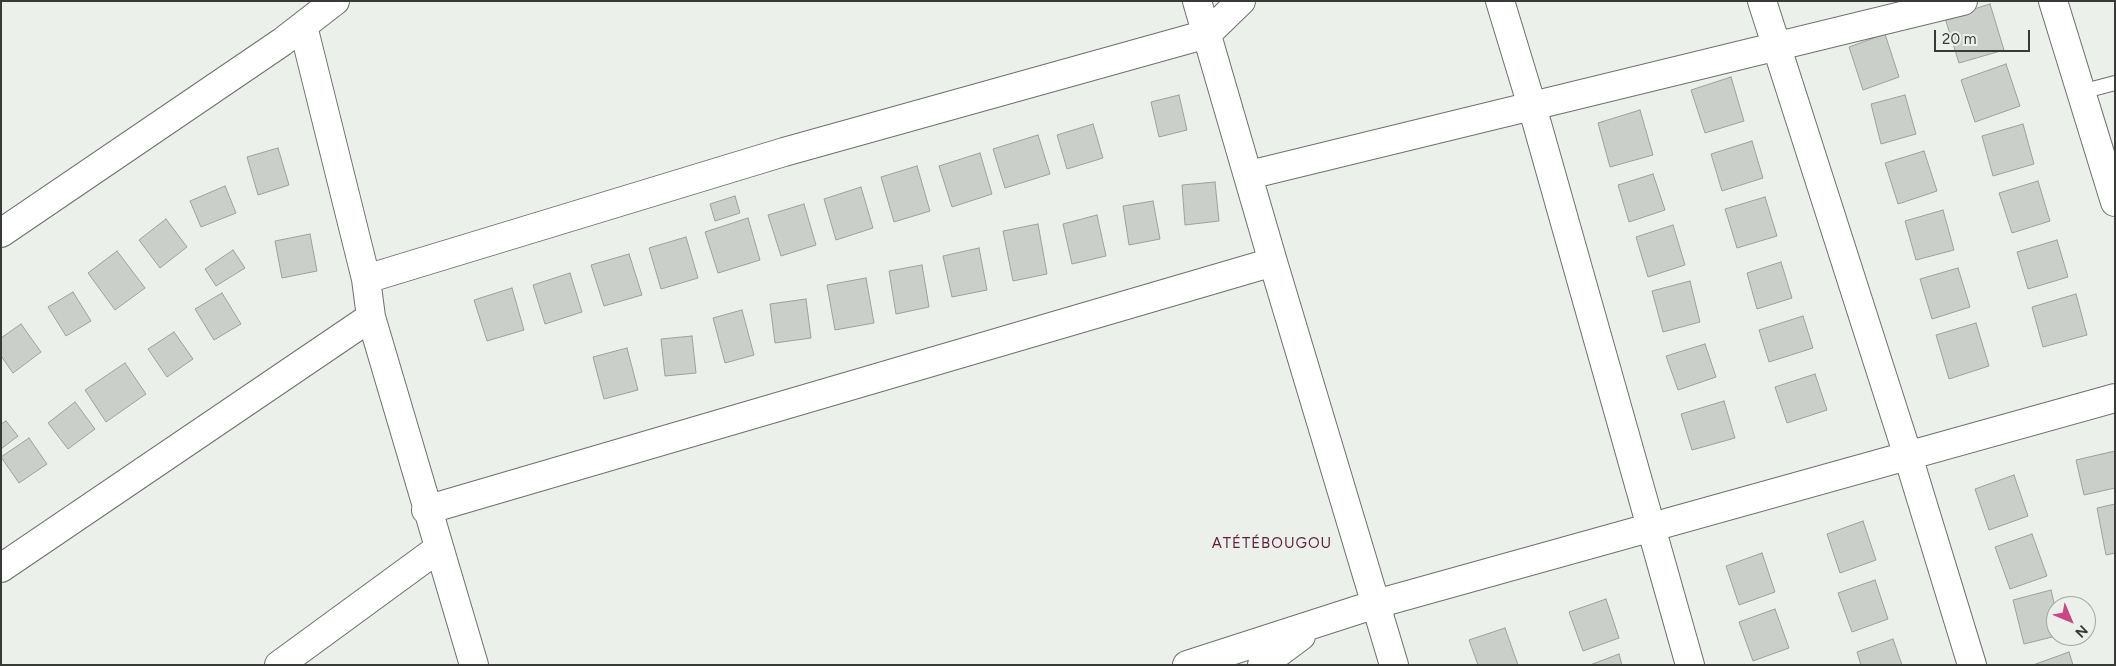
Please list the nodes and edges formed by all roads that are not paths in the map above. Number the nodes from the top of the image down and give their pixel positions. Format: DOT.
graph roads {
  1 [pos="335,1"];
  2 [pos="1197,1"];
  3 [pos="1241,1"];
  4 [pos="1500,1"];
  5 [pos="1762,1"];
  6 [pos="1963,1"];
  7 [pos="2053,1"];
  8 [pos="303,26"];
  9 [pos="1207,34"];
  10 [pos="1776,46"];
  11 [pos="2115,83"];
  12 [pos="2081,92"];
  13 [pos="1532,106"];
  14 [pos="1249,175"];
  15 [pos="2115,202"];
  16 [pos="1,233"];
  17 [pos="1273,262"];
  18 [pos="366,279"];
  19 [pos="371,317"];
  20 [pos="2115,398"];
  21 [pos="1908,456"];
  22 [pos="426,510"];
  23 [pos="1651,528"];
  24 [pos="439,548"];
  25 [pos="1,568"];
  26 [pos="1376,604"];
  27 [pos="1319,622"];
  28 [pos="279,665"];
  29 [pos="474,665"];
  30 [pos="1187,665"];
  31 [pos="1262,665"];
  32 [pos="1394,665"];
  33 [pos="1690,665"];
  34 [pos="1972,665"];
  1 -- 8 [label="street"];
  2 -- 9 [label="street"];
  3 -- 9 [label="street"];
  4 -- 13 [label="street"];
  5 -- 10 [label="street"];
  6 -- 10 [label="street"];
  7 -- 12 [label="street"];
  8 -- 16 [label="street"];
  8 -- 18 [label="street"];
  9 -- 14 [label="street"];
  9 -- 18 [label="street"];
  10 -- 13 [label="street"];
  10 -- 21 [label="street"];
  11 -- 12 [label="lane"];
  12 -- 15 [label="street"];
  13 -- 14 [label="street"];
  13 -- 23 [label="street"];
  14 -- 17 [label="street"];
  17 -- 22 [label="street"];
  17 -- 26 [label="street"];
  18 -- 19 [label="street"];
  19 -- 22 [label="street"];
  19 -- 25 [label="street"];
  20 -- 21 [label="street"];
  21 -- 23 [label="street"];
  21 -- 34 [label="street"];
  22 -- 24 [label="street"];
  23 -- 26 [label="street"];
  23 -- 33 [label="street"];
  24 -- 28 [label="street"];
  24 -- 29 [label="street"];
  26 -- 27 [label="street"];
  26 -- 32 [label="street"];
  27 -- 30 [label="street"];
  27 -- 31 [label="street"];
}
